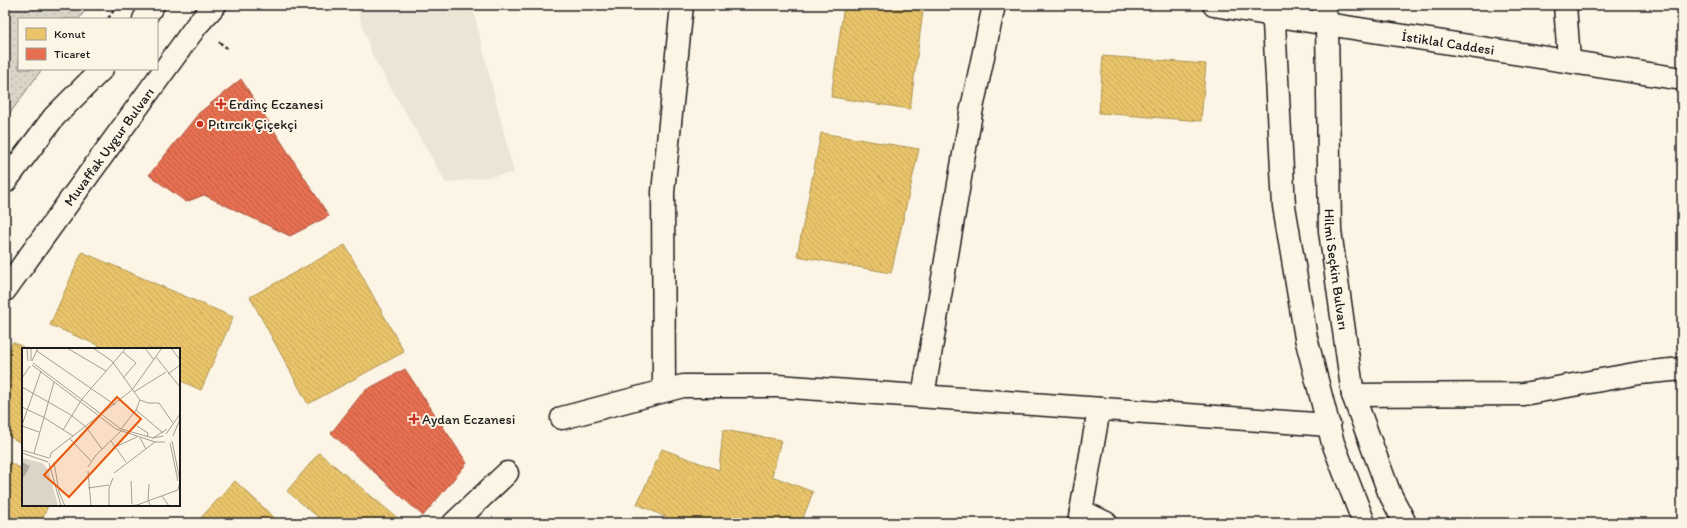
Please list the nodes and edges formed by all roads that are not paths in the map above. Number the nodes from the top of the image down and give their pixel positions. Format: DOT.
graph roads {
  1 [pos="153,5"];
  2 [pos="215,5"];
  3 [pos="682,5"];
  4 [pos="994,5"];
  5 [pos="1214,5"];
  6 [pos="1565,5"];
  7 [pos="1274,10"];
  8 [pos="1325,15"];
  9 [pos="145,18"];
  10 [pos="1569,60"];
  11 [pos="101,70"];
  12 [pos="1682,79"];
  13 [pos="5,182"];
  14 [pos="5,290"];
  15 [pos="1682,369"];
  16 [pos="664,390"];
  17 [pos="1353,395"];
  18 [pos="923,396"];
  19 [pos="1099,409"];
  20 [pos="562,418"];
  21 [pos="1329,425"];
  22 [pos="507,473"];
  23 [pos="1080,517"];
  24 [pos="454,523"];
  25 [pos="1106,523"];
  26 [pos="1364,523"];
  27 [pos="1405,523"];
  1 -- 9 [label="street"];
  2 -- 14 [label="street, Muvaffak Uygur Bulvarı"];
  3 -- 16 [label="street"];
  4 -- 18 [label="street"];
  5 -- 7 [label="street, İstiklal Caddesi"];
  6 -- 10 [label="street"];
  7 -- 8 [label="street, İstiklal Caddesi"];
  7 -- 21 [label="street"];
  8 -- 10 [label="street, İstiklal Caddesi"];
  8 -- 17 [label="street, Hilmi Seçkin Bulvarı"];
  10 -- 12 [label="street, İstiklal Caddesi"];
  11 -- 13 [label="street"];
  15 -- 17 [label="street"];
  16 -- 18 [label="street"];
  16 -- 20 [label="street"];
  17 -- 27 [label="street, Hilmi Seçkin Bulvarı"];
  18 -- 19 [label="street"];
  19 -- 21 [label="street"];
  19 -- 23 [label="street"];
  21 -- 26 [label="street"];
  22 -- 24 [label="street"];
  23 -- 25 [label="street"];
}
